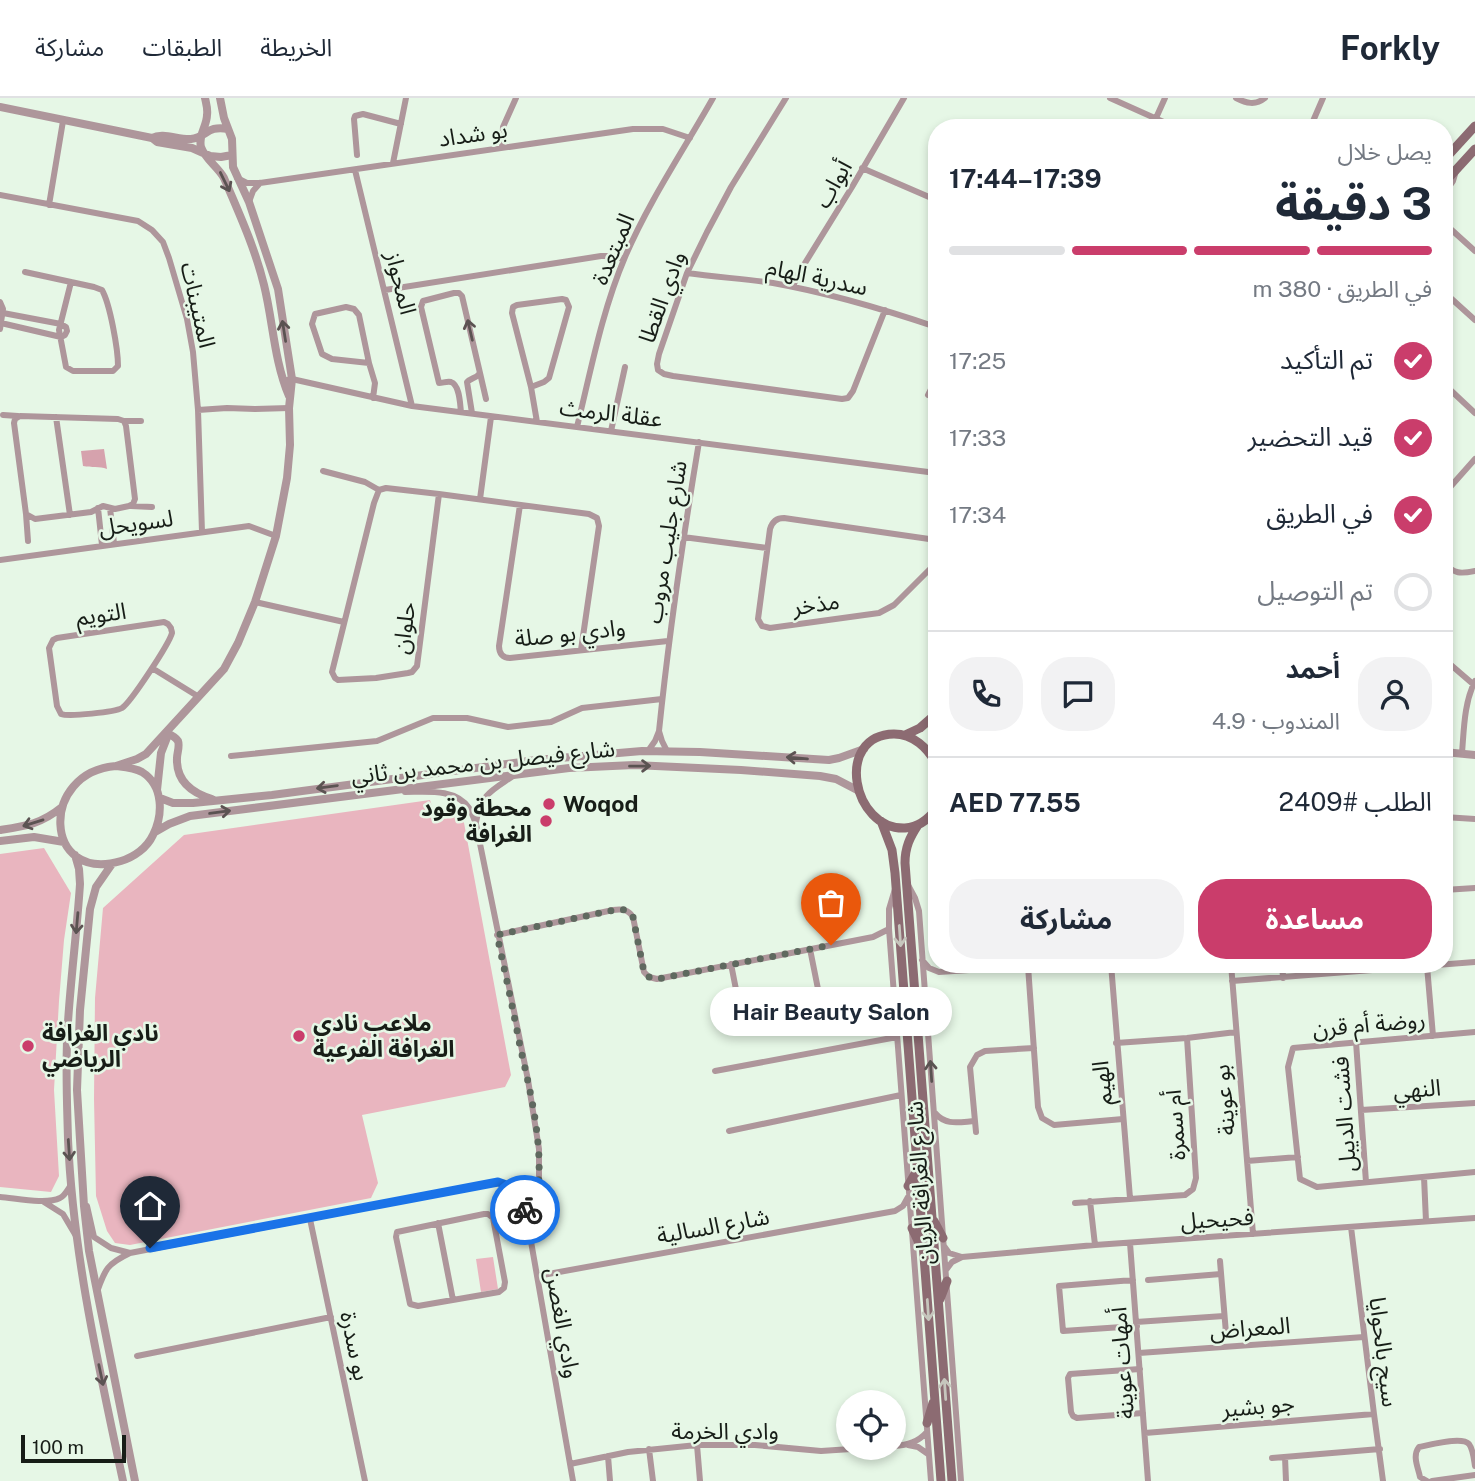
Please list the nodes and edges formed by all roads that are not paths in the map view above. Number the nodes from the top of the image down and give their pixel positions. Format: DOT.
graph roads {
  1 [pos="205,98"];
  2 [pos="220,98"];
  3 [pos="406,98"];
  4 [pos="713,98"];
  5 [pos="786,98"];
  6 [pos="904,98"];
  7 [pos="1110,98"];
  8 [pos="1165,98"];
  9 [pos="1236,98"];
  10 [pos="1265,98"];
  11 [pos="1323,98"];
  12 [pos="513,99"];
  13 [pos="0,107"];
  14 [pos="1156,118"];
  15 [pos="1314,119"];
  16 [pos="63,121"];
  17 [pos="401,124"];
  18 [pos="1475,126"];
  19 [pos="228,129"];
  20 [pos="201,135"];
  21 [pos="152,138"];
  22 [pos="690,138"];
  23 [pos="502,147"];
  24 [pos="1475,149"];
  25 [pos="1453,150"];
  26 [pos="205,154"];
  27 [pos="232,155"];
  28 [pos="357,155"];
  29 [pos="393,163"];
  30 [pos="862,168"];
  31 [pos="1457,169"];
  32 [pos="355,170"];
  33 [pos="1453,173"];
  34 [pos="237,178"];
  35 [pos="1453,181"];
  36 [pos="260,183"];
  37 [pos="0,194"];
  38 [pos="928,197"];
  39 [pos="249,202"];
  40 [pos="49,205"];
  41 [pos="1453,231"];
  42 [pos="1475,251"];
  43 [pos="624,259"];
  44 [pos="25,272"];
  45 [pos="687,273"];
  46 [pos="71,282"];
  47 [pos="793,287"];
  48 [pos="385,290"];
  49 [pos="1453,300"];
  50 [pos="0,302"];
  51 [pos="885,310"];
  52 [pos="3,313"];
  53 [pos="1475,320"];
  54 [pos="61,324"];
  55 [pos="928,324"];
  56 [pos="1,326"];
  57 [pos="61,337"];
  58 [pos="369,363"];
  59 [pos="625,368"];
  60 [pos="480,373"];
  61 [pos="292,379"];
  62 [pos="282,380"];
  63 [pos="439,383"];
  64 [pos="531,387"];
  65 [pos="441,392"];
  66 [pos="1453,392"];
  67 [pos="373,398"];
  68 [pos="486,399"];
  69 [pos="289,403"];
  70 [pos="412,406"];
  71 [pos="198,410"];
  72 [pos="461,412"];
  73 [pos="472,413"];
  74 [pos="1475,413"];
  75 [pos="4,415"];
  76 [pos="20,416"];
  77 [pos="491,417"];
  78 [pos="56,418"];
  79 [pos="124,421"];
  80 [pos="141,421"];
  81 [pos="537,422"];
  82 [pos="577,427"];
  83 [pos="611,431"];
  84 [pos="699,442"];
  85 [pos="1475,459"];
  86 [pos="323,471"];
  87 [pos="928,472"];
  88 [pos="1453,484"];
  89 [pos="379,490"];
  90 [pos="439,494"];
  91 [pos="480,499"];
  92 [pos="520,505"];
  93 [pos="129,506"];
  94 [pos="152,507"];
  95 [pos="98,508"];
  96 [pos="110,508"];
  97 [pos="26,514"];
  98 [pos="70,515"];
  99 [pos="202,532"];
  100 [pos="276,536"];
  101 [pos="683,537"];
  102 [pos="928,539"];
  103 [pos="28,541"];
  104 [pos="114,543"];
  105 [pos="102,545"];
  106 [pos="767,548"];
  107 [pos="0,560"];
  108 [pos="1453,570"];
  109 [pos="928,571"];
  110 [pos="1475,571"];
  111 [pos="255,602"];
  112 [pos="344,622"];
  113 [pos="668,641"];
  114 [pos="581,650"];
  115 [pos="1453,666"];
  116 [pos="152,668"];
  117 [pos="1474,683"];
  118 [pos="199,697"];
  119 [pos="662,699"];
  120 [pos="928,721"];
  121 [pos="171,730"];
  122 [pos="659,731"];
  123 [pos="905,735"];
  124 [pos="863,749"];
  125 [pos="648,751"];
  126 [pos="667,751"];
  127 [pos="1453,752"];
  128 [pos="928,753"];
  129 [pos="1462,753"];
  130 [pos="1475,755"];
  131 [pos="231,756"];
  132 [pos="116,766"];
  133 [pos="515,775"];
  134 [pos="859,791"];
  135 [pos="382,792"];
  136 [pos="158,794"];
  137 [pos="218,801"];
  138 [pos="62,807"];
  139 [pos="928,817"];
  140 [pos="1453,818"];
  141 [pos="1475,819"];
  142 [pos="881,821"];
  143 [pos="476,824"];
  144 [pos="918,825"];
  145 [pos="0,830"];
  146 [pos="155,832"];
  147 [pos="0,841"];
  148 [pos="64,842"];
  149 [pos="75,855"];
  150 [pos="112,864"];
  151 [pos="907,884"];
  152 [pos="896,887"];
  153 [pos="1475,888"];
  154 [pos="1453,889"];
  155 [pos="889,929"];
  156 [pos="497,935"];
  157 [pos="810,949"];
  158 [pos="922,960"];
  159 [pos="1475,962"];
  160 [pos="731,964"];
  161 [pos="1453,964"];
  162 [pos="928,967"];
  163 [pos="937,973"];
  164 [pos="1029,973"];
  165 [pos="1112,973"];
  166 [pos="1231,973"];
  167 [pos="1283,973"];
  168 [pos="1317,973"];
  169 [pos="1428,973"];
  170 [pos="1283,978"];
  171 [pos="1231,981"];
  172 [pos="925,988"];
  173 [pos="820,999"];
  174 [pos="918,1018"];
  175 [pos="742,1020"];
  176 [pos="1236,1032"];
  177 [pos="1475,1032"];
  178 [pos="1433,1036"];
  179 [pos="897,1037"];
  180 [pos="1187,1038"];
  181 [pos="1356,1042"];
  182 [pos="1116,1043"];
  183 [pos="1034,1048"];
  184 [pos="715,1071"];
  185 [pos="901,1095"];
  186 [pos="1475,1103"];
  187 [pos="934,1111"];
  188 [pos="1361,1111"];
  189 [pos="1123,1119"];
  190 [pos="975,1121"];
  191 [pos="949,1123"];
  192 [pos="729,1131"];
  193 [pos="976,1132"];
  194 [pos="936,1136"];
  195 [pos="1298,1157"];
  196 [pos="1247,1161"];
  197 [pos="917,1170"];
  198 [pos="1475,1172"];
  199 [pos="1424,1177"];
  200 [pos="1366,1182"];
  201 [pos="82,1183"];
  202 [pos="72,1184"];
  203 [pos="909,1191"];
  204 [pos="0,1197"];
  205 [pos="1130,1198"];
  206 [pos="42,1201"];
  207 [pos="1090,1201"];
  208 [pos="1075,1203"];
  209 [pos="525,1209"];
  210 [pos="895,1211"];
  211 [pos="932,1216"];
  212 [pos="492,1218"];
  213 [pos="1475,1218"];
  214 [pos="310,1219"];
  215 [pos="1426,1221"];
  216 [pos="438,1223"];
  217 [pos="911,1224"];
  218 [pos="1351,1227"];
  219 [pos="529,1232"];
  220 [pos="1253,1234"];
  221 [pos="77,1238"];
  222 [pos="944,1242"];
  223 [pos="1130,1243"];
  224 [pos="1095,1245"];
  225 [pos="923,1251"];
  226 [pos="130,1253"];
  227 [pos="962,1257"];
  228 [pos="1220,1261"];
  229 [pos="1221,1274"];
  230 [pos="946,1275"];
  231 [pos="537,1276"];
  232 [pos="1133,1280"];
  233 [pos="1148,1280"];
  234 [pos="97,1294"];
  235 [pos="453,1300"];
  236 [pos="939,1304"];
  237 [pos="1224,1316"];
  238 [pos="331,1317"];
  239 [pos="1137,1324"];
  240 [pos="1226,1333"];
  241 [pos="1364,1337"];
  242 [pos="1139,1353"];
  243 [pos="137,1356"];
  244 [pos="1140,1369"];
  245 [pos="934,1398"];
  246 [pos="1143,1413"];
  247 [pos="1374,1415"];
  248 [pos="927,1428"];
  249 [pos="1145,1433"];
  250 [pos="697,1445"];
  251 [pos="906,1445"];
  252 [pos="649,1449"];
  253 [pos="1380,1449"];
  254 [pos="836,1451"];
  255 [pos="929,1454"];
  256 [pos="608,1456"];
  257 [pos="1285,1457"];
  258 [pos="1272,1458"];
  259 [pos="570,1464"];
  260 [pos="930,1466"];
  261 [pos="1475,1466"];
  262 [pos="1475,1475"];
  263 [pos="123,1481"];
  264 [pos="135,1481"];
  265 [pos="365,1481"];
  266 [pos="573,1481"];
  267 [pos="610,1481"];
  268 [pos="653,1481"];
  269 [pos="700,1481"];
  270 [pos="931,1481"];
  271 [pos="940,1481"];
  272 [pos="952,1481"];
  273 [pos="961,1481"];
  274 [pos="1149,1481"];
  275 [pos="1286,1481"];
  276 [pos="1384,1481"];
  277 [pos="1427,1481"];
  278 [pos="1432,1481"];
  1 -- 20 [label="street"];
  2 -- 19 [label="street"];
  3 -- 17 [label="street"];
  4 -- 22 [label="street, المبتعدة"];
  5 -- 45 [label="street, وادي القطا"];
  6 -- 30 [label="street, أبواب"];
  7 -- 14 [label="street"];
  8 -- 14 [label="street"];
  9 -- 10 [label="street"];
  11 -- 15 [label="street"];
  12 -- 23 [label="street"];
  13 -- 16 [label="street"];
  16 -- 21 [label="street"];
  16 -- 40 [label="street"];
  17 -- 28 [label="street"];
  17 -- 29 [label="street"];
  18 -- 25 [label="main road"];
  19 -- 20 [label="street"];
  19 -- 27 [label="street"];
  20 -- 21 [label="street"];
  20 -- 26 [label="street"];
  21 -- 26 [label="street"];
  22 -- 23 [label="street, بو شداد"];
  22 -- 43 [label="street, المبتعدة"];
  23 -- 29 [label="street, بو شداد"];
  24 -- 31 [label="main road"];
  26 -- 27 [label="street"];
  26 -- 62 [label="street, one-way"];
  27 -- 34 [label="street"];
  29 -- 32 [label="street, بو شداد"];
  30 -- 38 [label="street"];
  30 -- 47 [label="street, أبواب"];
  31 -- 33 [label="main road"];
  31 -- 35 [label="street"];
  32 -- 36 [label="street, بو شداد"];
  32 -- 48 [label="street, المحواز"];
  34 -- 36 [label="street, بو شداد"];
  34 -- 39 [label="street"];
  36 -- 39 [label="street"];
  37 -- 40 [label="street, المتيبنات"];
  61 -- 39 [label="street, one-way"];
  40 -- 71 [label="street, المتيبنات"];
  41 -- 42 [label="street"];
  43 -- 48 [label="street"];
  43 -- 82 [label="street, المبتعدة"];
  44 -- 46 [label="street"];
  45 -- 47 [label="street, سدرية الهام"];
  45 -- 51 [label="street, وادي القطا"];
  46 -- 54 [label="street"];
  46 -- 57 [label="street"];
  47 -- 51 [label="street, سدرية الهام"];
  48 -- 70 [label="street, المحواز"];
  49 -- 53 [label="street"];
  50 -- 52 [label="street"];
  51 -- 55 [label="street, سدرية الهام"];
  52 -- 54 [label="street"];
  52 -- 56 [label="street"];
  54 -- 57 [label="street"];
  56 -- 57 [label="street"];
  58 -- 58 [label="street"];
  58 -- 67 [label="street"];
  59 -- 83 [label="street"];
  60 -- 63 [label="street, one-way"];
  60 -- 68 [label="street"];
  60 -- 73 [label="street"];
  61 -- 62 [label="street, عقلة الرمث"];
  61 -- 67 [label="street, عقلة الرمث"];
  61 -- 69 [label="street"];
  62 -- 69 [label="street"];
  63 -- 65 [label="street"];
  63 -- 72 [label="street"];
  64 -- 64 [label="street"];
  64 -- 81 [label="street"];
  66 -- 74 [label="street"];
  67 -- 70 [label="street, عقلة الرمث"];
  69 -- 71 [label="street"];
  69 -- 100 [label="street"];
  70 -- 72 [label="street, عقلة الرمث"];
  71 -- 99 [label="street, المتيبنات"];
  72 -- 73 [label="street, عقلة الرمث"];
  73 -- 77 [label="street, عقلة الرمث"];
  75 -- 76 [label="street"];
  76 -- 78 [label="street"];
  76 -- 97 [label="street"];
  77 -- 81 [label="street, عقلة الرمث"];
  77 -- 91 [label="street"];
  78 -- 79 [label="street"];
  78 -- 98 [label="street"];
  79 -- 80 [label="street"];
  79 -- 93 [label="street"];
  81 -- 82 [label="street, عقلة الرمث"];
  82 -- 83 [label="street, عقلة الرمث"];
  83 -- 84 [label="street, عقلة الرمث"];
  84 -- 87 [label="street, عقلة الرمث"];
  84 -- 101 [label="street, شارع جليب مروب"];
  85 -- 88 [label="street"];
  86 -- 89 [label="street"];
  89 -- 90 [label="street"];
  89 -- 112 [label="street, حلوان"];
  90 -- 91 [label="street"];
  90 -- 112 [label="street, حلوان"];
  91 -- 92 [label="street"];
  92 -- 114 [label="street"];
  92 -- 114 [label="street, وادي بو صلة"];
  93 -- 94 [label="street"];
  93 -- 96 [label="street"];
  95 -- 96 [label="street"];
  95 -- 98 [label="street"];
  95 -- 105 [label="street"];
  96 -- 104 [label="street"];
  97 -- 98 [label="street"];
  97 -- 103 [label="street"];
  99 -- 100 [label="street, لسويحل"];
  99 -- 104 [label="street, لسويحل"];
  100 -- 111 [label="street"];
  101 -- 106 [label="street"];
  101 -- 113 [label="street, شارع جليب مروب"];
  102 -- 106 [label="street, مذخر"];
  104 -- 105 [label="street, لسويحل"];
  105 -- 107 [label="street, لسويحل"];
  106 -- 109 [label="street, مذخر"];
  108 -- 110 [label="street"];
  111 -- 112 [label="street"];
  111 -- 118 [label="street"];
  113 -- 114 [label="street, وادي بو صلة"];
  113 -- 119 [label="street, شارع جليب مروب"];
  115 -- 117 [label="street"];
  116 -- 116 [label="street, التويم"];
  116 -- 118 [label="street"];
  117 -- 129 [label="street"];
  118 -- 121 [label="street"];
  119 -- 122 [label="street, شارع جليب مروب"];
  119 -- 131 [label="street"];
  120 -- 123 [label="main road"];
  121 -- 132 [label="street"];
  121 -- 136 [label="street"];
  121 -- 137 [label="street"];
  122 -- 125 [label="street, شارع جليب مروب"];
  122 -- 126 [label="street, شارع جليب مروب"];
  123 -- 124 [label="main road"];
  123 -- 128 [label="main road"];
  124 -- 126 [label="street, شارع فيصل بن محمد بن ثاني, one-way"];
  124 -- 134 [label="main road"];
  125 -- 126 [label="street, شارع فيصل بن محمد بن ثاني"];
  125 -- 137 [label="street, شارع فيصل بن محمد بن ثاني, one-way"];
  127 -- 129 [label="street"];
  129 -- 130 [label="street"];
  132 -- 136 [label="street"];
  132 -- 138 [label="street"];
  133 -- 134 [label="street, شارع فيصل بن محمد بن ثاني, one-way"];
  133 -- 135 [label="street, شارع فيصل بن محمد بن ثاني"];
  133 -- 143 [label="street"];
  134 -- 142 [label="main road, شارع الغرافة الريان"];
  135 -- 143 [label="street"];
  146 -- 135 [label="street, شارع فيصل بن محمد بن ثاني, one-way"];
  136 -- 137 [label="street, شارع فيصل بن محمد بن ثاني"];
  136 -- 146 [label="street"];
  138 -- 145 [label="street, one-way"];
  138 -- 148 [label="street"];
  139 -- 144 [label="main road"];
  140 -- 141 [label="street"];
  142 -- 144 [label="main road"];
  142 -- 152 [label="main road, شارع الغرافة الريان"];
  143 -- 156 [label="street"];
  144 -- 151 [label="main road, شارع الغرافة الريان"];
  146 -- 150 [label="street"];
  147 -- 148 [label="street"];
  148 -- 149 [label="street"];
  149 -- 150 [label="street"];
  149 -- 202 [label="street, one-way"];
  150 -- 201 [label="street"];
  151 -- 158 [label="street, شارع الغرافة الريان"];
  151 -- 174 [label="main road, شارع الغرافة الريان"];
  152 -- 155 [label="street, شارع الغرافة الريان"];
  152 -- 197 [label="main road, شارع الغرافة الريان, one-way"];
  153 -- 154 [label="street"];
  155 -- 157 [label="street"];
  155 -- 179 [label="street, شارع الغرافة الريان"];
  156 -- 160 [label="street"];
  156 -- 219 [label="street"];
  157 -- 160 [label="street"];
  157 -- 173 [label="street"];
  158 -- 162 [label="street"];
  158 -- 172 [label="street, شارع الغرافة الريان"];
  159 -- 161 [label="street"];
  160 -- 175 [label="street"];
  163 -- 172 [label="street"];
  164 -- 183 [label="street"];
  165 -- 182 [label="street, الهيم"];
  166 -- 171 [label="street, بو عوينة"];
  167 -- 170 [label="street"];
  168 -- 170 [label="street"];
  169 -- 178 [label="street"];
  170 -- 171 [label="street"];
  171 -- 176 [label="street, بو عوينة"];
  172 -- 174 [label="main road"];
  187 -- 172 [label="street, شارع الغرافة الريان, one-way"];
  174 -- 211 [label="main road, شارع الغرافة الريان"];
  176 -- 180 [label="street"];
  176 -- 196 [label="street, بو عوينة"];
  177 -- 178 [label="street, روضة أم قرن"];
  178 -- 181 [label="street, روضة أم قرن"];
  179 -- 184 [label="street"];
  179 -- 185 [label="street, شارع الغرافة الريان"];
  180 -- 182 [label="street"];
  180 -- 205 [label="street, أم سمرة"];
  181 -- 188 [label="street, فشت الديبل"];
  181 -- 195 [label="street, روضة أم قرن"];
  182 -- 189 [label="street, الهيم"];
  183 -- 189 [label="street"];
  183 -- 190 [label="street"];
  185 -- 192 [label="street"];
  185 -- 203 [label="street, شارع الغرافة الريان"];
  186 -- 188 [label="street, النهي"];
  187 -- 191 [label="street"];
  187 -- 194 [label="street, شارع الغرافة الريان"];
  188 -- 200 [label="street, فشت الديبل"];
  189 -- 205 [label="street, الهيم"];
  190 -- 191 [label="street"];
  190 -- 193 [label="street"];
  191 -- 194 [label="street"];
  194 -- 222 [label="street, شارع الغرافة الريان"];
  195 -- 196 [label="street"];
  195 -- 200 [label="street, روضة أم قرن"];
  196 -- 220 [label="street, بو عوينة"];
  197 -- 203 [label="main road"];
  197 -- 225 [label="main road, شارع الغرافة الريان"];
  198 -- 199 [label="street, روضة أم قرن"];
  199 -- 200 [label="street, روضة أم قرن"];
  199 -- 215 [label="street"];
  201 -- 226 [label="street"];
  201 -- 234 [label="street"];
  202 -- 206 [label="street"];
  202 -- 221 [label="street"];
  203 -- 210 [label="street"];
  203 -- 217 [label="street, شارع الغرافة الريان"];
  204 -- 206 [label="street"];
  205 -- 207 [label="street, أم سمرة"];
  206 -- 221 [label="street"];
  207 -- 208 [label="street, أم سمرة"];
  207 -- 224 [label="street"];
  209 -- 212 [label="street"];
  209 -- 214 [label="street"];
  209 -- 219 [label="street, وادي الغصن"];
  210 -- 217 [label="street"];
  210 -- 231 [label="street, شارع السالية"];
  211 -- 222 [label="main road"];
  211 -- 236 [label="main road, شارع الغرافة الريان"];
  212 -- 216 [label="street"];
  212 -- 235 [label="street"];
  213 -- 215 [label="street, فحيحيل"];
  214 -- 226 [label="street"];
  214 -- 238 [label="street, بو سدرة"];
  215 -- 218 [label="street, فحيحيل"];
  216 -- 235 [label="street"];
  216 -- 235 [label="street"];
  217 -- 225 [label="main road"];
  217 -- 248 [label="street, شارع الغرافة الريان"];
  218 -- 220 [label="street, فحيحيل"];
  218 -- 241 [label="street, سيج بالحوايا"];
  219 -- 231 [label="street, وادي الغصن"];
  220 -- 223 [label="street, فحيحيل"];
  221 -- 263 [label="street, one-way"];
  222 -- 227 [label="street"];
  222 -- 230 [label="street, شارع الغرافة الريان"];
  223 -- 224 [label="street, فحيحيل"];
  223 -- 232 [label="street, أمهات عوينة"];
  224 -- 227 [label="street, فحيحيل"];
  225 -- 245 [label="main road, شارع الغرافة الريان, one-way"];
  226 -- 234 [label="street"];
  227 -- 230 [label="street"];
  228 -- 229 [label="street"];
  229 -- 233 [label="street"];
  229 -- 237 [label="street"];
  230 -- 236 [label="main road"];
  230 -- 273 [label="street, شارع الغرافة الريان"];
  231 -- 259 [label="street, وادي الغصن"];
  232 -- 239 [label="street, أمهات عوينة"];
  232 -- 239 [label="street"];
  234 -- 264 [label="street"];
  272 -- 236 [label="main road, شارع الغرافة الريان, one-way"];
  237 -- 239 [label="street"];
  237 -- 240 [label="street"];
  238 -- 243 [label="street"];
  238 -- 265 [label="street, بو سدرة"];
  239 -- 242 [label="street, أمهات عوينة"];
  241 -- 242 [label="street, المعراض"];
  241 -- 247 [label="street, سيج بالحوايا"];
  242 -- 244 [label="street, أمهات عوينة"];
  244 -- 246 [label="street, أمهات عوينة"];
  244 -- 246 [label="street"];
  245 -- 248 [label="main road"];
  245 -- 271 [label="main road, شارع الغرافة الريان"];
  246 -- 249 [label="street, أمهات عوينة"];
  247 -- 249 [label="street, جو بشير"];
  247 -- 253 [label="street, سيج بالحوايا"];
  248 -- 251 [label="street"];
  248 -- 255 [label="street, شارع الغرافة الريان"];
  249 -- 274 [label="street, أمهات عوينة"];
  250 -- 252 [label="street, وادي الخرمة"];
  250 -- 254 [label="street, وادي الخرمة"];
  250 -- 269 [label="street"];
  251 -- 255 [label="street"];
  252 -- 256 [label="street, وادي الخرمة"];
  252 -- 268 [label="street"];
  253 -- 257 [label="street"];
  253 -- 276 [label="street, سيج بالحوايا"];
  255 -- 260 [label="street, شارع الغرافة الريان"];
  256 -- 259 [label="street, وادي الخرمة"];
  256 -- 267 [label="street"];
  257 -- 258 [label="street"];
  257 -- 275 [label="street"];
  259 -- 266 [label="street, وادي الغصن"];
  260 -- 270 [label="street, شارع الغرافة الريان"];
  260 -- 271 [label="main road"];
  261 -- 277 [label="street"];
  262 -- 278 [label="street"];
}
